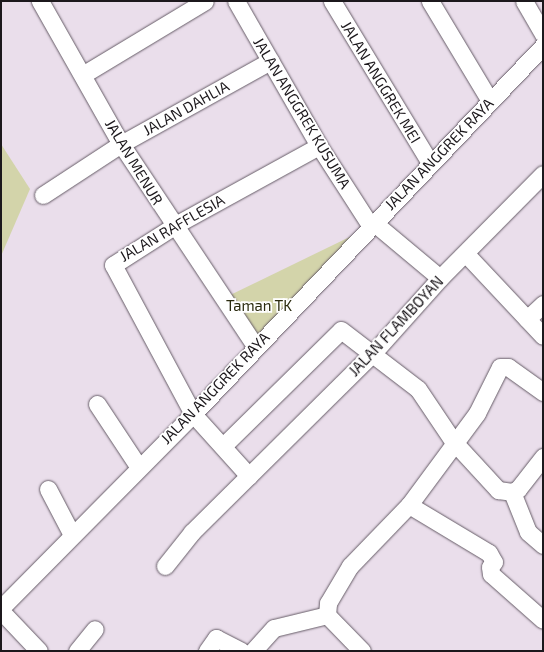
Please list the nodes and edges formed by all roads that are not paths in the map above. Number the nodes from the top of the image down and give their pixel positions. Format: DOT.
graph roads {
  1 [pos="205,1"];
  2 [pos="236,1"];
  3 [pos="332,1"];
  4 [pos="430,1"];
  5 [pos="524,1"];
  6 [pos="44,2"];
  7 [pos="543,34"];
  8 [pos="543,46"];
  9 [pos="270,61"];
  10 [pos="84,74"];
  11 [pos="490,101"];
  12 [pos="121,144"];
  13 [pos="319,146"];
  14 [pos="430,163"];
  15 [pos="543,174"];
  16 [pos="42,195"];
  17 [pos="372,223"];
  18 [pos="177,224"];
  19 [pos="466,254"];
  20 [pos="440,278"];
  21 [pos="543,304"];
  22 [pos="527,319"];
  23 [pos="543,336"];
  24 [pos="255,346"];
  25 [pos="373,353"];
  26 [pos="543,392"];
  27 [pos="96,404"];
  28 [pos="193,414"];
  29 [pos="453,441"];
  30 [pos="223,446"];
  31 [pos="543,457"];
  32 [pos="138,466"];
  33 [pos="249,476"];
  34 [pos="48,489"];
  35 [pos="512,492"];
  36 [pos="409,505"];
  37 [pos="71,533"];
  38 [pos="543,545"];
  39 [pos="165,566"];
  40 [pos="1,608"];
  41 [pos="1,611"];
  42 [pos="327,615"];
  43 [pos="543,620"];
  44 [pos="95,629"];
  45 [pos="39,651"];
  46 [pos="77,651"];
  47 [pos="206,651"];
  48 [pos="241,651"];
  49 [pos="253,651"];
  50 [pos="362,651"];
  1 -- 10 [label="street"];
  2 -- 9 [label="street, JALAN ANGGREK KUSUMA"];
  3 -- 14 [label="street, JALAN ANGGREK MEI"];
  4 -- 11 [label="street"];
  5 -- 7 [label="street"];
  6 -- 10 [label="street, JALAN MENUR"];
  8 -- 11 [label="street, JALAN ANGGREK RAYA"];
  9 -- 12 [label="street, JALAN DAHLIA"];
  9 -- 13 [label="street, JALAN ANGGREK KUSUMA"];
  10 -- 12 [label="street, JALAN MENUR"];
  11 -- 14 [label="street, JALAN ANGGREK RAYA"];
  12 -- 16 [label="street, JALAN DAHLIA"];
  12 -- 18 [label="street, JALAN MENUR"];
  13 -- 17 [label="street, JALAN ANGGREK KUSUMA"];
  13 -- 18 [label="street, JALAN RAFFLESIA"];
  14 -- 17 [label="street, JALAN ANGGREK RAYA"];
  15 -- 19 [label="street, JALAN FLAMBOYAN"];
  17 -- 20 [label="street, JALAN ANGGREK KUSUMA"];
  17 -- 24 [label="street, JALAN ANGGREK RAYA"];
  18 -- 24 [label="street, JALAN MENUR"];
  18 -- 28 [label="street, JALAN RAFFLESIA"];
  19 -- 20 [label="street, JALAN FLAMBOYAN"];
  19 -- 22 [label="street"];
  20 -- 25 [label="street, JALAN FLAMBOYAN"];
  21 -- 22 [label="street"];
  22 -- 23 [label="street"];
  24 -- 28 [label="street, JALAN ANGGREK RAYA"];
  25 -- 29 [label="street"];
  25 -- 30 [label="street"];
  25 -- 33 [label="street, JALAN FLAMBOYAN"];
  26 -- 29 [label="street"];
  27 -- 32 [label="street"];
  28 -- 30 [label="street"];
  28 -- 32 [label="street, JALAN ANGGREK RAYA"];
  29 -- 35 [label="street"];
  29 -- 36 [label="street"];
  30 -- 33 [label="street"];
  31 -- 35 [label="street"];
  32 -- 37 [label="street, JALAN ANGGREK RAYA"];
  33 -- 39 [label="street, JALAN FLAMBOYAN"];
  34 -- 37 [label="street"];
  35 -- 38 [label="street"];
  36 -- 42 [label="street"];
  36 -- 43 [label="street"];
  37 -- 40 [label="street, JALAN ANGGREK RAYA"];
  41 -- 45 [label="street"];
  42 -- 49 [label="street"];
  42 -- 50 [label="street"];
  44 -- 46 [label="street"];
  47 -- 48 [label="street"];
}
